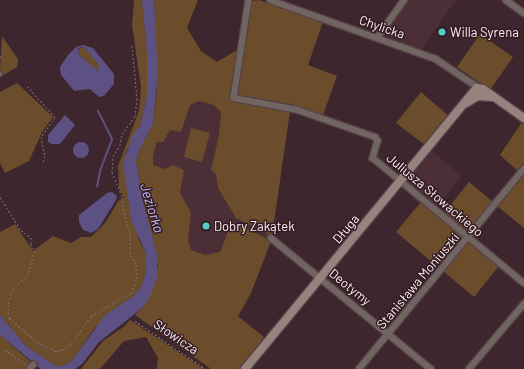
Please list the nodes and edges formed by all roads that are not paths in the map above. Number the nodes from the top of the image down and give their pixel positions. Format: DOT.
graph roads {
  1 [pos="249,0"];
  2 [pos="270,0"];
  3 [pos="404,0"];
  4 [pos="506,0"];
  5 [pos="524,13"];
  6 [pos="377,38"];
  7 [pos="480,92"];
  8 [pos="524,118"];
  9 [pos="524,169"];
  10 [pos="401,181"];
  11 [pos="468,237"];
  12 [pos="272,238"];
  13 [pos="321,278"];
  14 [pos="524,283"];
  15 [pos="524,304"];
  16 [pos="389,333"];
  17 [pos="245,369"];
  18 [pos="359,369"];
  19 [pos="431,369"];
  20 [pos="470,369"];
  1 -- 10 [label="street, Juliusza Słowackiego"];
  2 -- 6 [label="street, Chylicka"];
  3 -- 6 [label="street"];
  4 -- 5 [label="street"];
  6 -- 7 [label="street, Chylicka"];
  7 -- 8 [label="street, Chylicka"];
  7 -- 10 [label="street, Długa"];
  9 -- 11 [label="street, Stanisława Moniuszki"];
  10 -- 11 [label="street, Juliusza Słowackiego"];
  10 -- 13 [label="street, Długa"];
  11 -- 14 [label="street, Juliusza Słowackiego"];
  11 -- 16 [label="street, Stanisława Moniuszki"];
  12 -- 13 [label="street, Deotymy"];
  13 -- 16 [label="street, Deotymy"];
  13 -- 17 [label="street, Długa"];
  15 -- 20 [label="street"];
  16 -- 18 [label="street, Stanisława Moniuszki"];
  16 -- 19 [label="street, Deotymy"];
}
